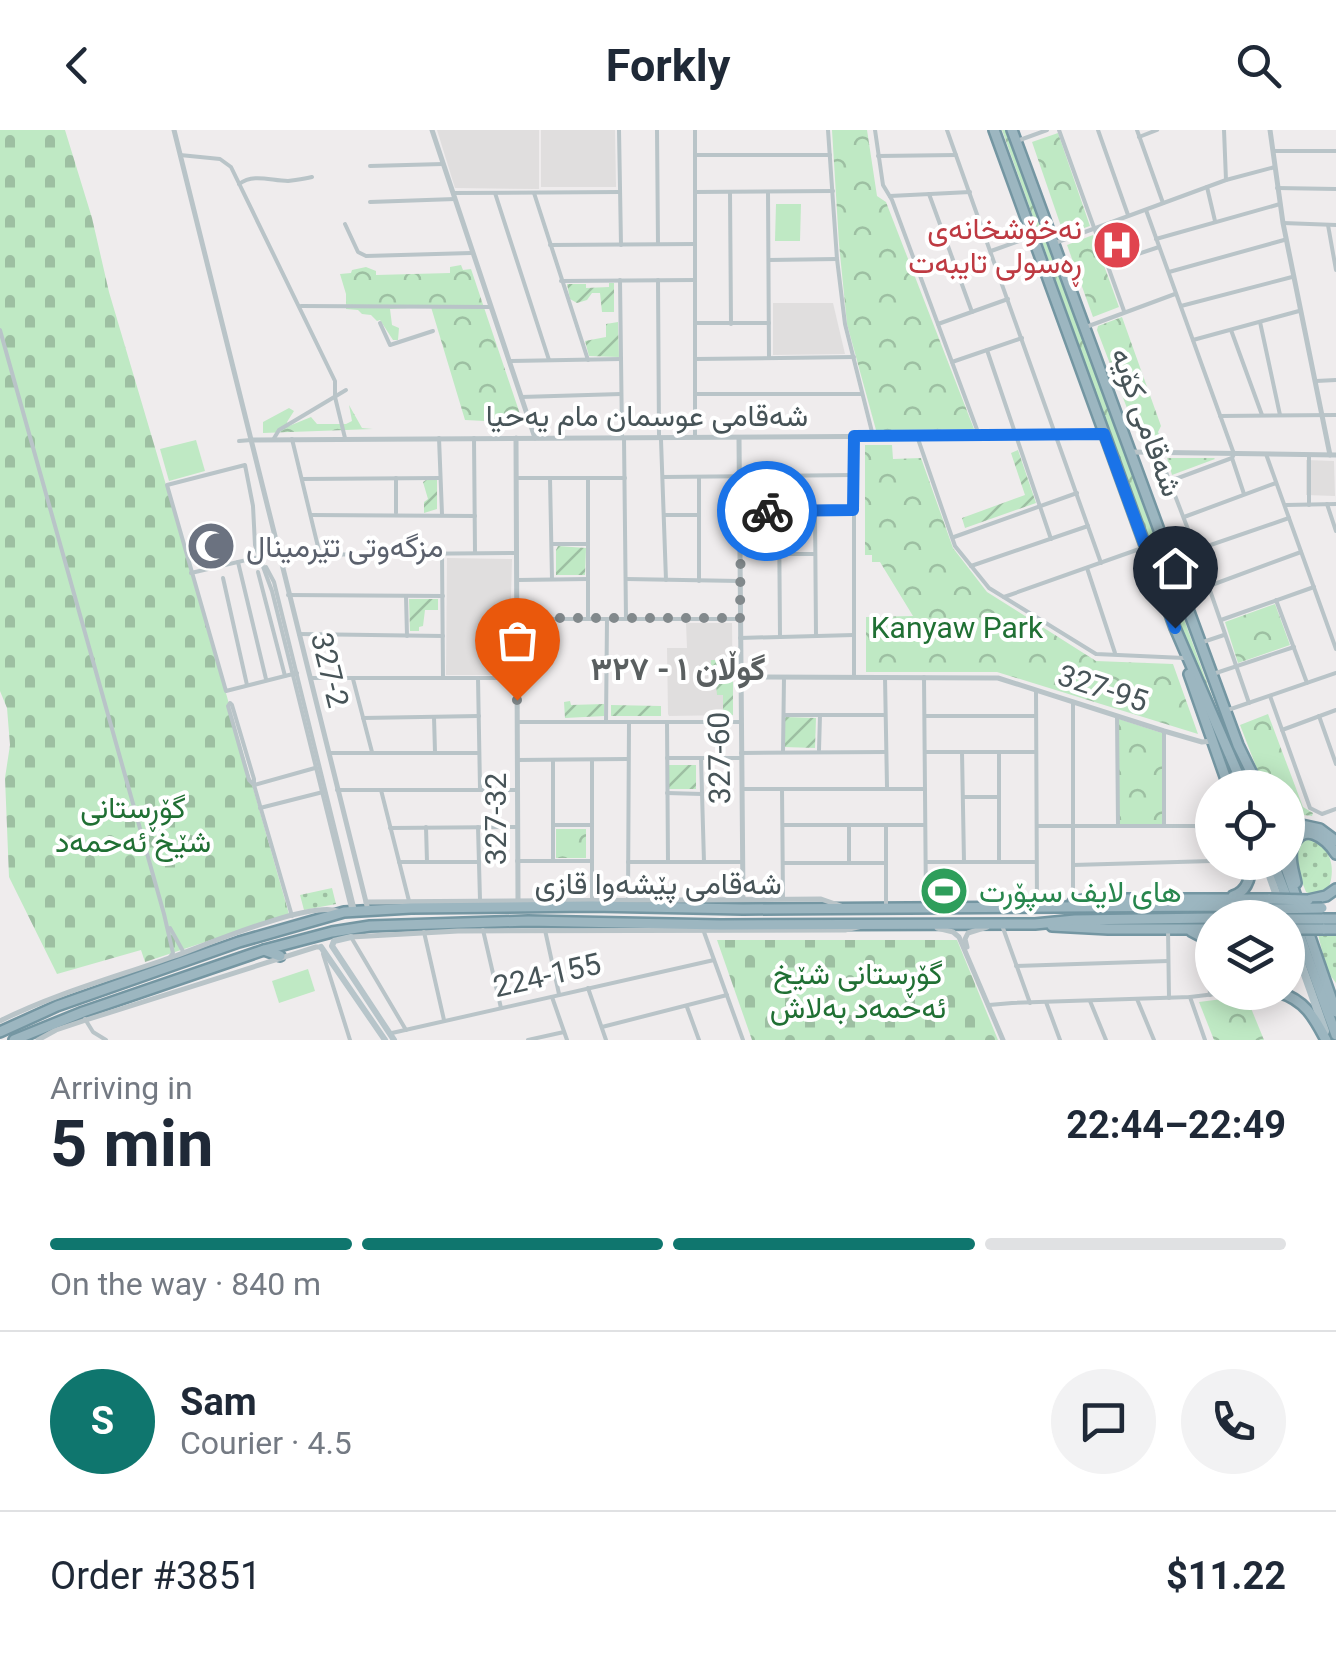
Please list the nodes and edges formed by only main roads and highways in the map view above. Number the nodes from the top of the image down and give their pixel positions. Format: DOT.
graph roads {
  1 [pos="994,130"];
  2 [pos="1012,130"];
  3 [pos="1175,628"];
  4 [pos="1223,770"];
  5 [pos="1234,770"];
  6 [pos="1248,770"];
  7 [pos="1305,825"];
  8 [pos="1336,842"];
  9 [pos="1336,854"];
  10 [pos="1249,880"];
  11 [pos="1291,880"];
  12 [pos="1336,889"];
  13 [pos="1296,895"];
  14 [pos="1225,898"];
  15 [pos="462,900"];
  16 [pos="1240,900"];
  17 [pos="1296,900"];
  18 [pos="1305,900"];
  19 [pos="1308,900"];
  20 [pos="1336,900"];
  21 [pos="743,904"];
  22 [pos="1195,906"];
  23 [pos="452,907"];
  24 [pos="1057,907"];
  25 [pos="1336,908"];
  26 [pos="803,909"];
  27 [pos="1305,914"];
  28 [pos="1195,918"];
  29 [pos="1322,919"];
  30 [pos="1336,919"];
  31 [pos="772,924"];
  32 [pos="1035,924"];
  33 [pos="720,925"];
  34 [pos="1305,928"];
  35 [pos="1184,929"];
  36 [pos="1195,929"];
  37 [pos="1336,929"];
  38 [pos="1195,932"];
  39 [pos="350,933"];
  40 [pos="1305,945"];
  41 [pos="1305,945"];
  42 [pos="322,947"];
  43 [pos="264,950"];
  44 [pos="210,952"];
  45 [pos="1305,955"];
  46 [pos="280,956"];
  47 [pos="169,962"];
  48 [pos="1305,963"];
  49 [pos="1318,964"];
  50 [pos="192,975"];
  51 [pos="1336,990"];
  52 [pos="144,992"];
  53 [pos="1336,1002"];
  54 [pos="1305,1006"];
  55 [pos="370,1011"];
  56 [pos="1336,1012"];
  57 [pos="0,1032"];
  58 [pos="1336,1035"];
  59 [pos="390,1038"];
  60 [pos="14,1040"];
  61 [pos="1327,1040"];
  1 -- 3 [label="highway, شەقامی کۆیە"];
  2 -- 6 [label="highway, شەقامی کۆیە"];
  3 -- 4 [label="highway"];
  3 -- 5 [label="highway, شەقامی کۆیە"];
  7 -- 8 [label="highway"];
  9 -- 13 [label="highway"];
  10 -- 14 [label="highway"];
  11 -- 13 [label="highway"];
  12 -- 19 [label="highway"];
  13 -- 17 [label="highway"];
  14 -- 16 [label="highway"];
  14 -- 24 [label="highway"];
  15 -- 23 [label="highway"];
  18 -- 19 [label="highway, bridge"];
  19 -- 20 [label="highway"];
  21 -- 23 [label="highway, شەقامی پێشەوا قازی"];
  21 -- 26 [label="highway, شەقامی پێشەوا قازی"];
  21 -- 33 [label="highway"];
  22 -- 24 [label="highway, شەقامی پێشەوا قازی"];
  23 -- 44 [label="highway, شەقامی پێشەوا قازی"];
  24 -- 26 [label="highway, شەقامی پێشەوا قازی"];
  25 -- 29 [label="highway, شەقامی پێشەوا قازی"];
  26 -- 31 [label="highway"];
  27 -- 29 [label="highway, شەقامی پێشەوا قازی, bridge"];
  28 -- 32 [label="highway, شەقامی پێشەوا قازی"];
  29 -- 30 [label="highway, شەقامی پێشەوا قازی"];
  29 -- 34 [label="highway, شەقامی پێشەوا قازی, bridge"];
  29 -- 37 [label="highway"];
  31 -- 32 [label="highway, شەقامی پێشەوا قازی"];
  31 -- 33 [label="highway, شەقامی پێشەوا قازی"];
  32 -- 35 [label="highway"];
  33 -- 39 [label="highway, شەقامی پێشەوا قازی"];
  35 -- 36 [label="highway"];
  35 -- 38 [label="highway"];
  39 -- 43 [label="highway, شەقامی پێشەوا قازی"];
  39 -- 55 [label="main road"];
  40 -- 49 [label="highway"];
  41 -- 51 [label="highway"];
  42 -- 55 [label="main road"];
  43 -- 46 [label="highway"];
  43 -- 50 [label="highway, شەقامی پێشەوا قازی"];
  44 -- 47 [label="highway, شەقامی پێشەوا قازی"];
  44 -- 50 [label="highway"];
  45 -- 58 [label="highway"];
  47 -- 52 [label="highway"];
  47 -- 57 [label="highway, شەقامی پێشەوا قازی"];
  48 -- 61 [label="main road"];
  49 -- 53 [label="main road"];
  49 -- 56 [label="highway"];
  50 -- 52 [label="highway, شەقامی پێشەوا قازی"];
  52 -- 60 [label="highway, شەقامی پێشەوا قازی"];
  54 -- 61 [label="highway"];
  55 -- 59 [label="main road"];
}
